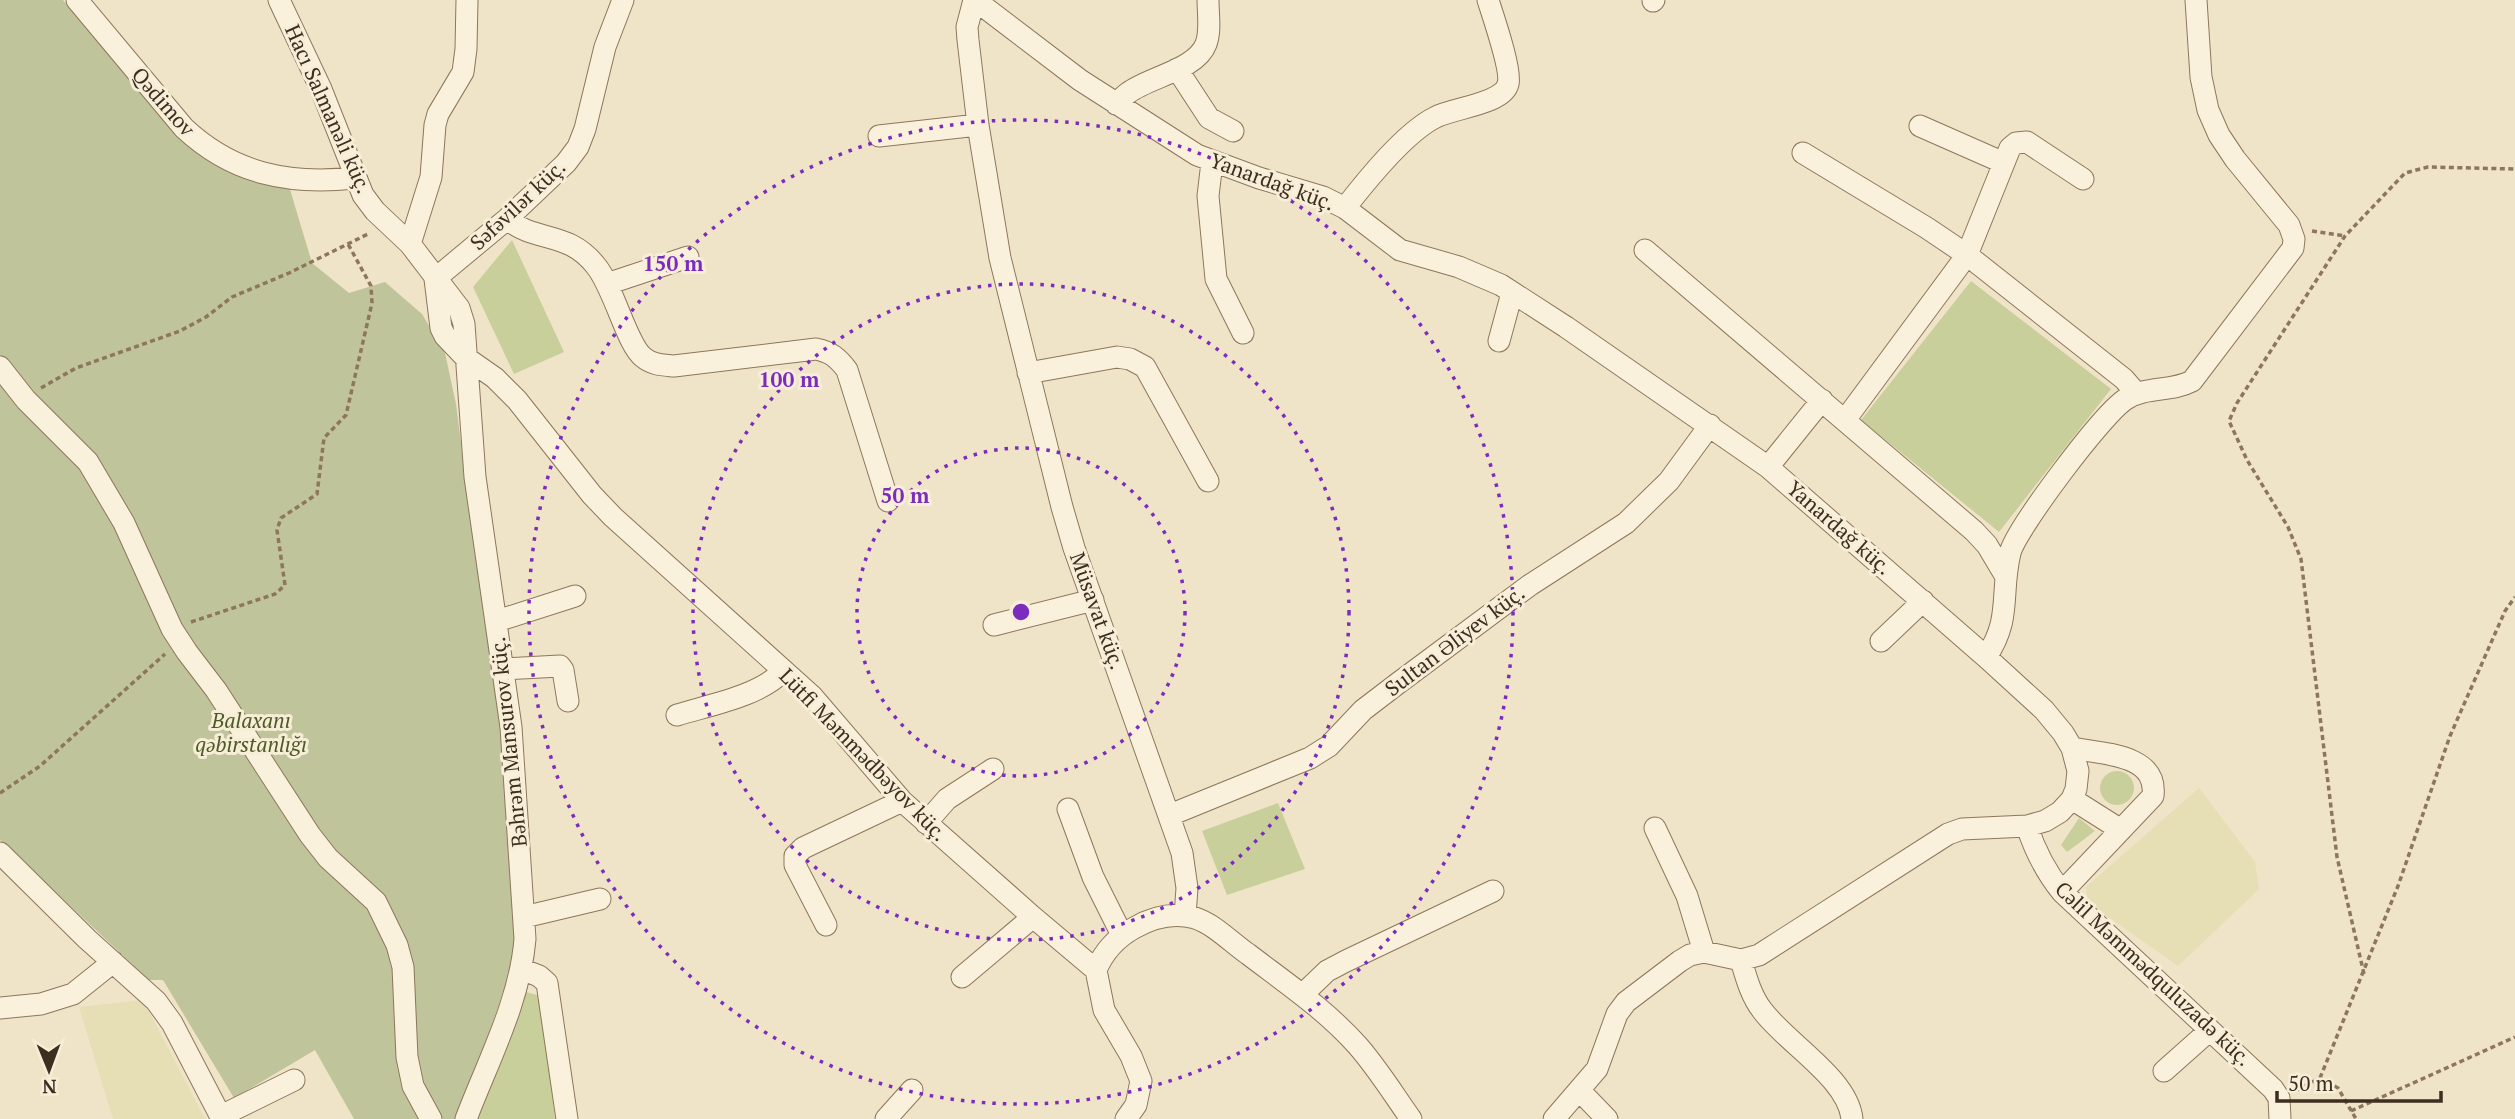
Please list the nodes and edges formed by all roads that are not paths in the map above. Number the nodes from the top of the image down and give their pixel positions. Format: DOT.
graph roads {
  1 [pos="76,0"];
  2 [pos="279,0"];
  3 [pos="467,0"];
  4 [pos="623,0"];
  5 [pos="975,0"];
  6 [pos="1208,0"];
  7 [pos="1488,0"];
  8 [pos="2196,0"];
  9 [pos="1177,69"];
  10 [pos="1116,104"];
  11 [pos="978,125"];
  12 [pos="1920,126"];
  13 [pos="1233,131"];
  14 [pos="879,136"];
  15 [pos="1802,153"];
  16 [pos="1212,162"];
  17 [pos="2004,163"];
  18 [pos="354,178"];
  19 [pos="2083,179"];
  20 [pos="1345,208"];
  21 [pos="507,219"];
  22 [pos="410,244"];
  23 [pos="1645,250"];
  24 [pos="1967,255"];
  25 [pos="688,257"];
  26 [pos="435,279"];
  27 [pos="607,284"];
  28 [pos="1512,292"];
  29 [pos="1243,333"];
  30 [pos="1499,341"];
  31 [pos="465,357"];
  32 [pos="0,367"];
  33 [pos="1028,373"];
  34 [pos="2136,393"];
  35 [pos="1822,400"];
  36 [pos="1845,420"];
  37 [pos="1710,425"];
  38 [pos="1769,467"];
  39 [pos="1208,481"];
  40 [pos="888,500"];
  41 [pos="2006,577"];
  42 [pos="575,596"];
  43 [pos="1093,600"];
  44 [pos="1923,601"];
  45 [pos="497,621"];
  46 [pos="994,625"];
  47 [pos="1881,641"];
  48 [pos="1986,657"];
  49 [pos="504,669"];
  50 [pos="783,671"];
  51 [pos="568,701"];
  52 [pos="677,715"];
  53 [pos="2072,748"];
  54 [pos="993,769"];
  55 [pos="2072,799"];
  56 [pos="902,800"];
  57 [pos="1068,809"];
  58 [pos="1170,815"];
  59 [pos="926,823"];
  60 [pos="2027,826"];
  61 [pos="1655,828"];
  62 [pos="2121,830"];
  63 [pos="0,853"];
  64 [pos="1493,891"];
  65 [pos="2062,892"];
  66 [pos="600,900"];
  67 [pos="1185,916"];
  68 [pos="524,917"];
  69 [pos="1033,917"];
  70 [pos="826,925"];
  71 [pos="1122,936"];
  72 [pos="1704,952"];
  73 [pos="1741,960"];
  74 [pos="113,962"];
  75 [pos="521,969"];
  76 [pos="1096,970"];
  77 [pos="962,977"];
  78 [pos="1302,995"];
  79 [pos="0,1008"];
  80 [pos="2209,1031"];
  81 [pos="2164,1071"];
  82 [pos="294,1080"];
  83 [pos="912,1090"];
  84 [pos="1580,1091"];
  85 [pos="2280,1109"];
  86 [pos="222,1117"];
  87 [pos="431,1119"];
  88 [pos="466,1119"];
  89 [pos="567,1119"];
  90 [pos="886,1119"];
  91 [pos="1126,1119"];
  92 [pos="1411,1119"];
  93 [pos="1554,1119"];
  94 [pos="1607,1119"];
  95 [pos="1852,1119"];
  1 -- 18 [label="street, Qədimov"];
  2 -- 18 [label="street, Hacı Salmanəli küç."];
  3 -- 22 [label="street"];
  4 -- 21 [label="street, Səfəvilər küç."];
  5 -- 10 [label="street, Yanardağ küç."];
  5 -- 11 [label="street, Müsavat küç."];
  6 -- 9 [label="street"];
  7 -- 20 [label="street"];
  8 -- 34 [label="street"];
  9 -- 10 [label="street"];
  9 -- 13 [label="street"];
  10 -- 16 [label="street, Yanardağ küç."];
  11 -- 14 [label="street"];
  11 -- 33 [label="street, Müsavat küç."];
  12 -- 17 [label="street"];
  15 -- 24 [label="street"];
  16 -- 20 [label="street, Yanardağ küç."];
  16 -- 29 [label="street"];
  17 -- 19 [label="street"];
  17 -- 24 [label="street"];
  18 -- 22 [label="street, Hacı Salmanəli küç."];
  20 -- 28 [label="street, Yanardağ küç."];
  21 -- 26 [label="street, Səfəvilər küç."];
  21 -- 27 [label="street"];
  22 -- 26 [label="street, Hacı Salmanəli küç."];
  23 -- 35 [label="street"];
  24 -- 34 [label="street"];
  24 -- 36 [label="street"];
  25 -- 27 [label="street"];
  26 -- 31 [label="street, Lütfi Məmmədbəyov küç."];
  27 -- 40 [label="street"];
  28 -- 30 [label="street"];
  28 -- 37 [label="street, Yanardağ küç."];
  31 -- 45 [label="street, Bəhrəm Mansurov küç."];
  31 -- 50 [label="street, Lütfi Məmmədbəyov küç."];
  32 -- 87 [label="street"];
  33 -- 39 [label="street"];
  33 -- 43 [label="street, Müsavat küç."];
  34 -- 41 [label="street"];
  35 -- 36 [label="street"];
  35 -- 38 [label="street"];
  36 -- 41 [label="street"];
  37 -- 38 [label="street, Yanardağ küç."];
  37 -- 58 [label="street, Sultan Əliyev küç."];
  38 -- 44 [label="street, Yanardağ küç."];
  41 -- 48 [label="street"];
  42 -- 45 [label="street"];
  43 -- 46 [label="street"];
  43 -- 58 [label="street, Müsavat küç."];
  44 -- 47 [label="street"];
  44 -- 48 [label="street, Yanardağ küç."];
  45 -- 49 [label="street, Bəhrəm Mansurov küç."];
  48 -- 53 [label="street, Yanardağ küç."];
  49 -- 51 [label="street"];
  49 -- 68 [label="street, Bəhrəm Mansurov küç."];
  50 -- 52 [label="street"];
  50 -- 56 [label="street, Lütfi Məmmədbəyov küç."];
  53 -- 55 [label="street, Yanardağ küç."];
  53 -- 62 [label="street"];
  54 -- 59 [label="street"];
  55 -- 60 [label="street"];
  55 -- 62 [label="street"];
  56 -- 59 [label="street, Lütfi Məmmədbəyov küç."];
  56 -- 70 [label="street"];
  57 -- 71 [label="street"];
  58 -- 67 [label="street, Müsavat küç."];
  59 -- 69 [label="street, Lütfi Məmmədbəyov küç."];
  60 -- 65 [label="street, Cəlil Məmmədquluzadə küç."];
  60 -- 73 [label="street"];
  61 -- 72 [label="street"];
  62 -- 65 [label="street"];
  63 -- 74 [label="street"];
  64 -- 78 [label="street"];
  65 -- 80 [label="street, Cəlil Məmmədquluzadə küç."];
  66 -- 68 [label="street"];
  67 -- 71 [label="street"];
  67 -- 78 [label="street"];
  68 -- 75 [label="street, Bəhrəm Mansurov küç."];
  69 -- 76 [label="street, Lütfi Məmmədbəyov küç."];
  69 -- 77 [label="street"];
  71 -- 76 [label="street"];
  72 -- 73 [label="street"];
  72 -- 84 [label="street"];
  73 -- 95 [label="street"];
  74 -- 79 [label="street"];
  74 -- 86 [label="street"];
  75 -- 88 [label="street, Bəhrəm Mansurov küç."];
  75 -- 89 [label="street"];
  76 -- 91 [label="street"];
  78 -- 92 [label="street"];
  80 -- 81 [label="street"];
  80 -- 85 [label="street, Cəlil Məmmədquluzadə küç."];
  82 -- 86 [label="street"];
  83 -- 90 [label="street"];
  84 -- 93 [label="street"];
  84 -- 94 [label="street"];
}
